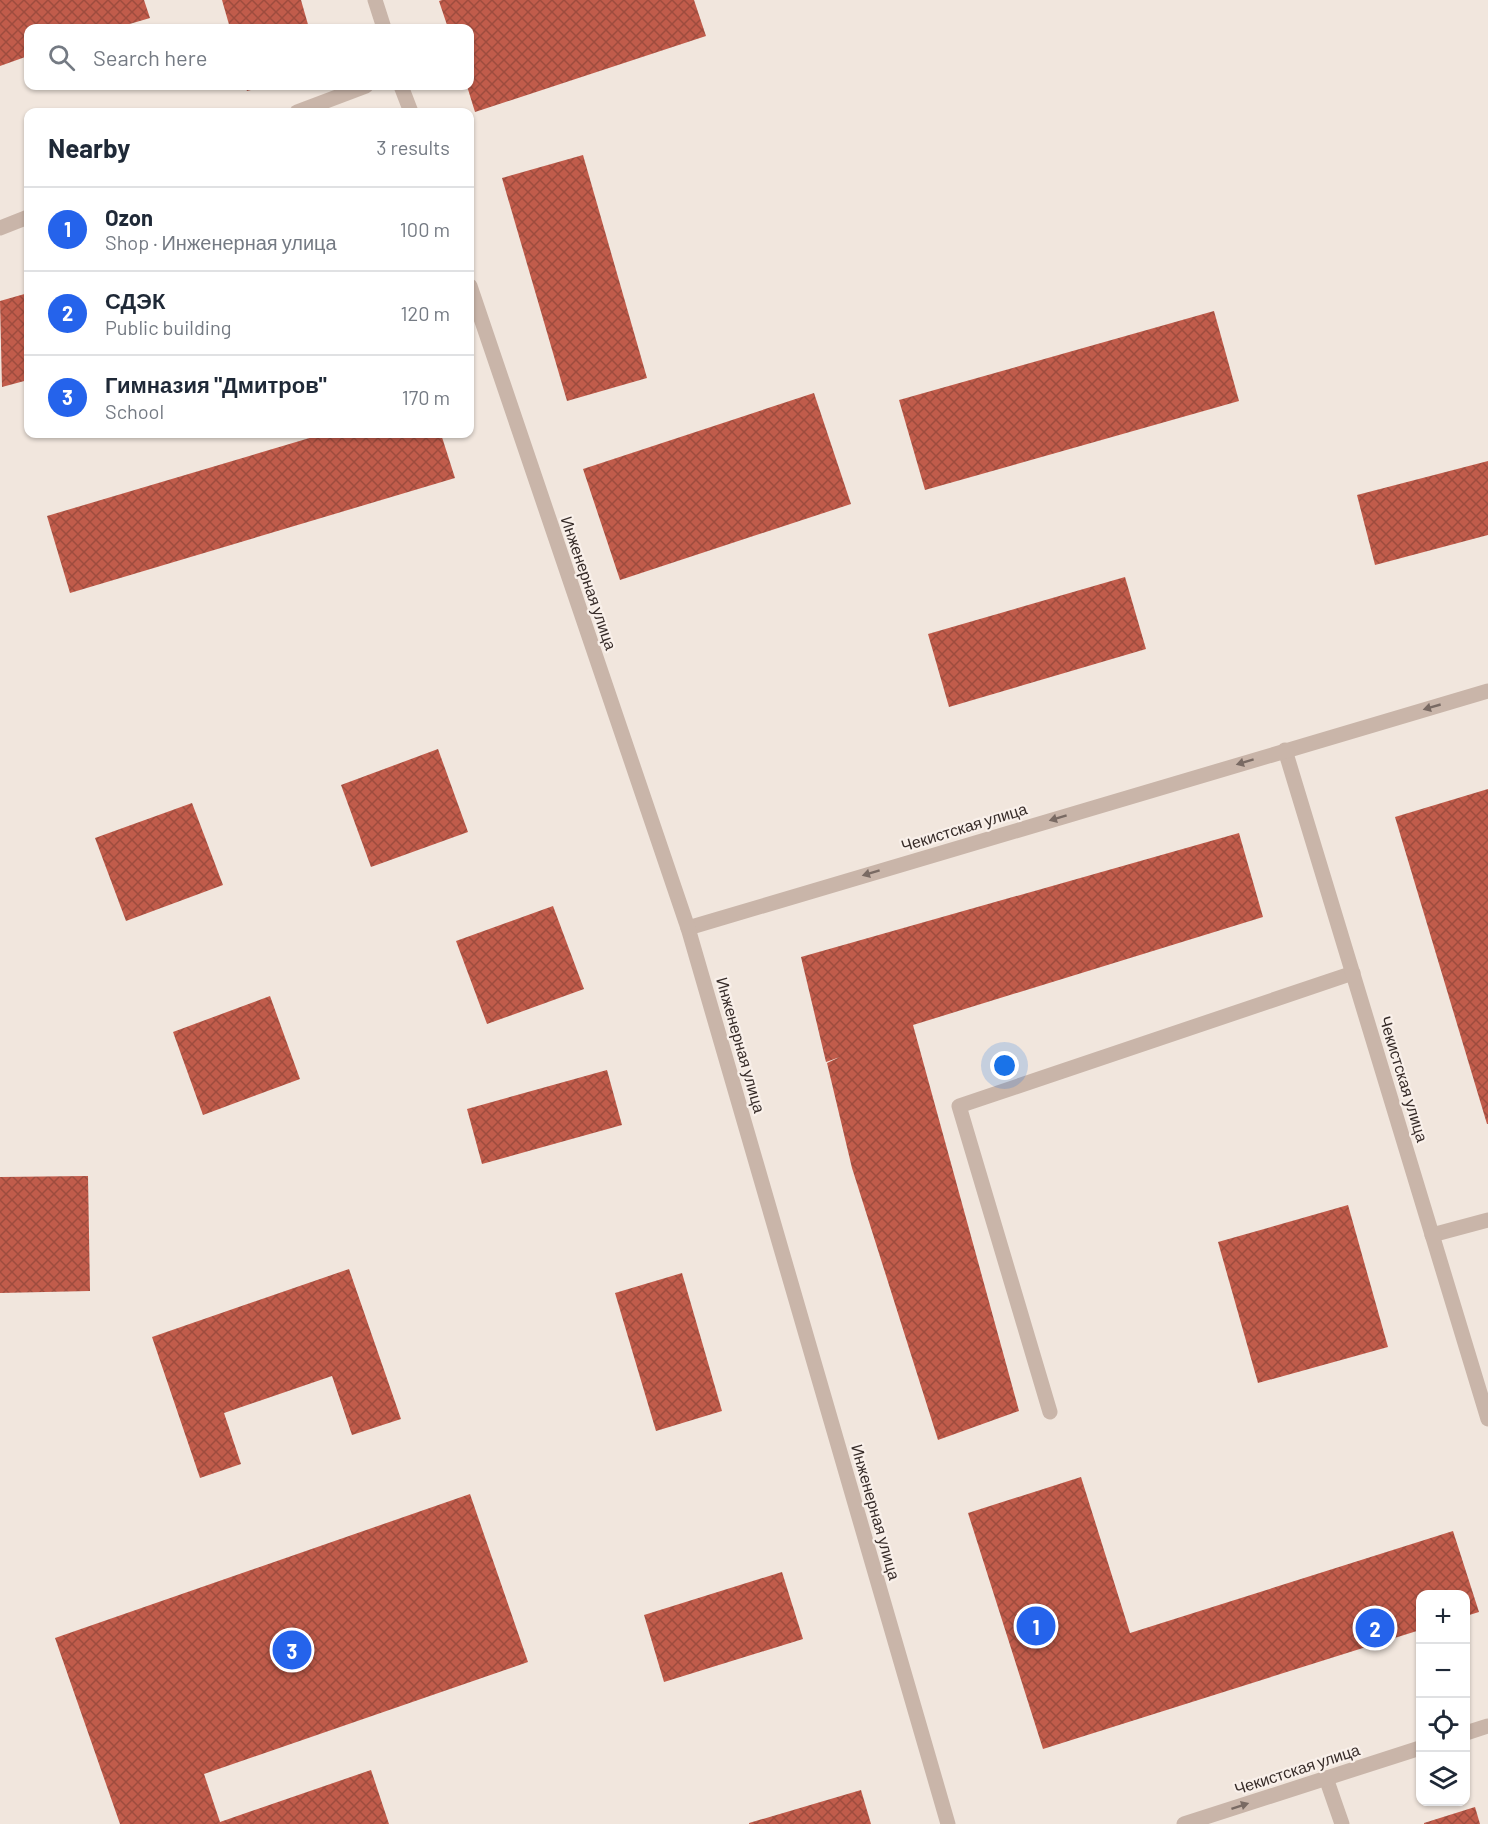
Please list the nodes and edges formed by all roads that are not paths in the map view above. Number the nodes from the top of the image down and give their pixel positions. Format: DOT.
graph roads {
  1 [pos="375,0"];
  2 [pos="383,24"];
  3 [pos="355,90"];
  4 [pos="403,90"];
  5 [pos="308,108"];
  6 [pos="410,108"];
  7 [pos="24,219"];
  8 [pos="0,228"];
  9 [pos="474,298"];
  10 [pos="1488,691"];
  11 [pos="1285,750"];
  12 [pos="688,928"];
  13 [pos="1353,973"];
  14 [pos="1488,1220"];
  15 [pos="1432,1235"];
  16 [pos="1050,1412"];
  17 [pos="1488,1419"];
  18 [pos="1488,1726"];
  19 [pos="1470,1733"];
  20 [pos="1416,1749"];
  21 [pos="1326,1778"];
  22 [pos="948,1824"];
  23 [pos="1184,1824"];
  24 [pos="1342,1824"];
  1 -- 2 [label="street"];
  3 -- 5 [label="street"];
  4 -- 6 [label="street"];
  7 -- 8 [label="street"];
  9 -- 12 [label="street, Инженерная улица"];
  10 -- 11 [label="street, Чекистская улица, one-way"];
  11 -- 12 [label="street, Чекистская улица, one-way"];
  11 -- 13 [label="street, Чекистская улица"];
  12 -- 22 [label="street, Инженерная улица"];
  13 -- 15 [label="street, Чекистская улица"];
  13 -- 16 [label="street"];
  14 -- 15 [label="street"];
  15 -- 17 [label="street, Чекистская улица"];
  18 -- 19 [label="street"];
  20 -- 21 [label="street, Чекистская улица"];
  23 -- 21 [label="street, Чекистская улица, one-way"];
  21 -- 24 [label="street"];
}
